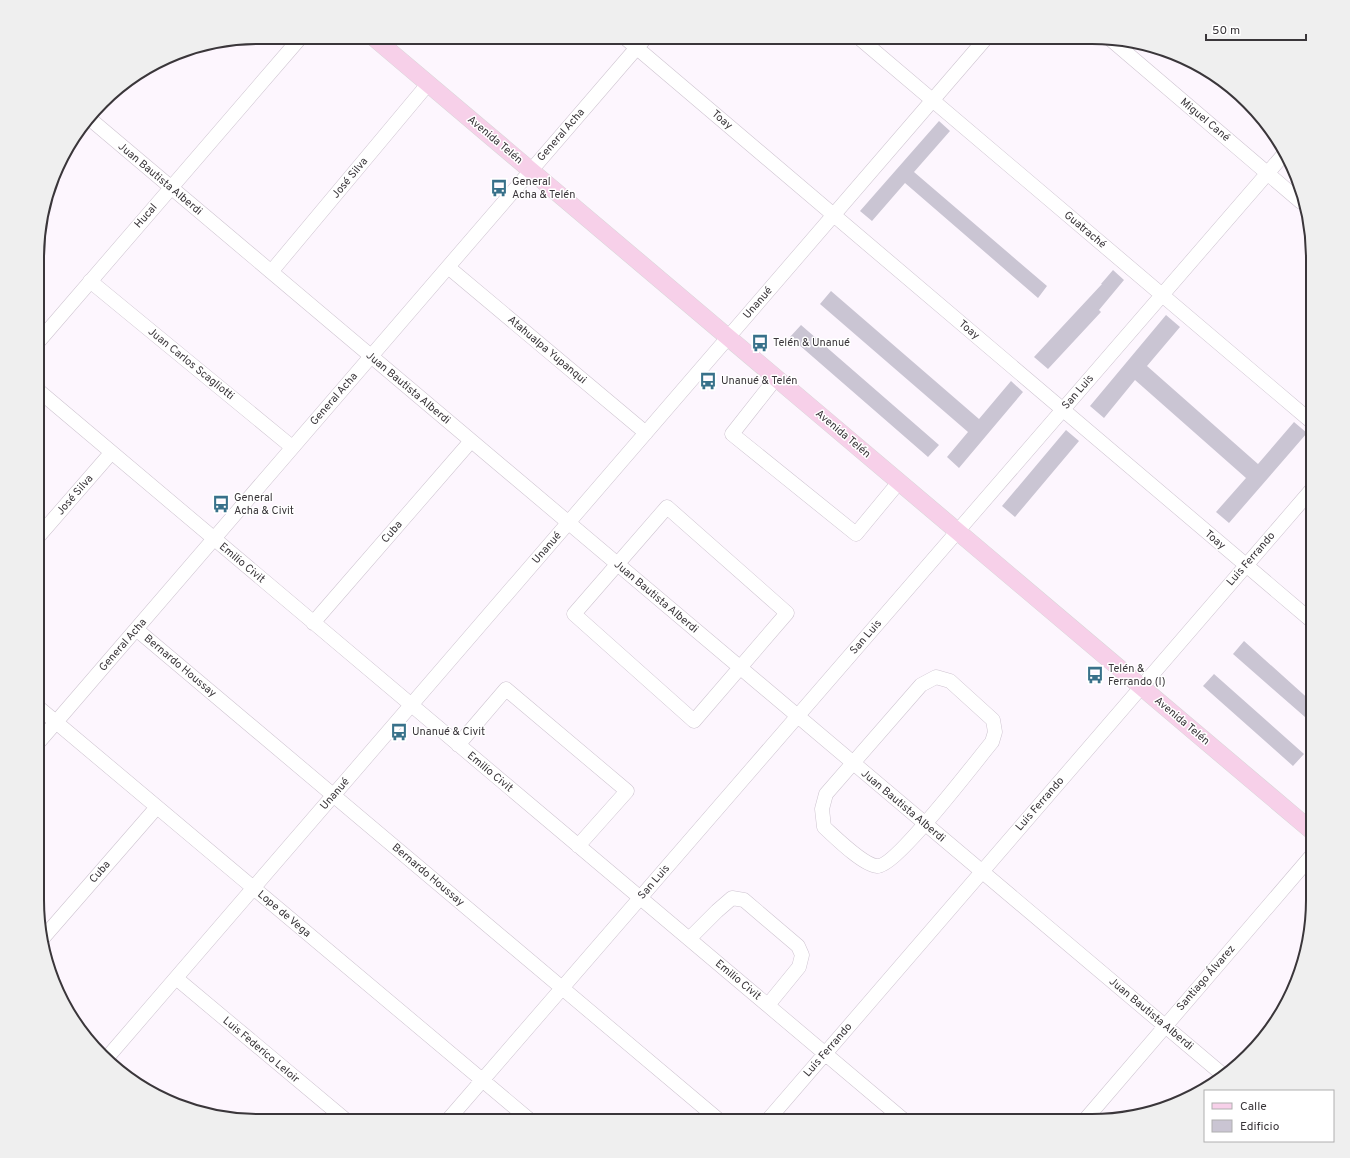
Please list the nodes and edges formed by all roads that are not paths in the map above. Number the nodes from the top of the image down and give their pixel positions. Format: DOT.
graph roads {
  1 [pos="295,44"];
  2 [pos="381,44"];
  3 [pos="639,44"];
  4 [pos="643,44"];
  5 [pos="866,44"];
  6 [pos="981,44"];
  7 [pos="1118,46"];
  8 [pos="428,84"];
  9 [pos="933,101"];
  10 [pos="93,122"];
  11 [pos="1281,157"];
  12 [pos="531,170"];
  13 [pos="1267,173"];
  14 [pos="171,188"];
  15 [pos="1298,199"];
  16 [pos="834,215"];
  17 [pos="448,267"];
  18 [pos="271,272"];
  19 [pos="90,281"];
  20 [pos="1162,295"];
  21 [pos="44,335"];
  22 [pos="728,338"];
  23 [pos="371,356"];
  24 [pos="776,378"];
  25 [pos="44,396"];
  26 [pos="1062,410"];
  27 [pos="1306,417"];
  28 [pos="646,434"];
  29 [pos="472,441"];
  30 [pos="292,447"];
  31 [pos="111,453"];
  32 [pos="899,482"];
  33 [pos="1306,496"];
  34 [pos="569,523"];
  35 [pos="44,530"];
  36 [pos="957,531"];
  37 [pos="214,539"];
  38 [pos="617,564"];
  39 [pos="1246,566"];
  40 [pos="1306,616"];
  41 [pos="313,623"];
  42 [pos="136,629"];
  43 [pos="740,668"];
  44 [pos="1141,686"];
  45 [pos="411,705"];
  46 [pos="44,712"];
  47 [pos="797,716"];
  48 [pos="56,722"];
  49 [pos="44,736"];
  50 [pos="458,744"];
  51 [pos="854,763"];
  52 [pos="334,795"];
  53 [pos="157,807"];
  54 [pos="925,824"];
  55 [pos="1306,826"];
  56 [pos="578,846"];
  57 [pos="1306,862"];
  58 [pos="982,872"];
  59 [pos="254,888"];
  60 [pos="640,898"];
  61 [pos="47,934"];
  62 [pos="688,939"];
  63 [pos="176,978"];
  64 [pos="562,988"];
  65 [pos="768,1005"];
  66 [pos="1165,1026"];
  67 [pos="110,1054"];
  68 [pos="825,1054"];
  69 [pos="1219,1072"];
  70 [pos="482,1080"];
  71 [pos="339,1114"];
  72 [pos="453,1114"];
  73 [pos="523,1114"];
  74 [pos="712,1114"];
  75 [pos="773,1114"];
  76 [pos="897,1114"];
  77 [pos="1090,1114"];
  1 -- 14 [label="street, Hucal"];
  2 -- 8 [label="main road, Avenida Telén"];
  3 -- 12 [label="street, General Acha"];
  4 -- 16 [label="street, Toay"];
  5 -- 9 [label="street, Guatraché"];
  6 -- 9 [label="street, Unanué"];
  7 -- 13 [label="street, Miguel Cané"];
  8 -- 12 [label="main road, Avenida Telén"];
  8 -- 18 [label="street, José Silva"];
  9 -- 16 [label="street, Unanué"];
  9 -- 20 [label="street, Guatraché"];
  10 -- 14 [label="street, Juan Bautista Alberdi"];
  11 -- 13 [label="street, San Luis"];
  12 -- 17 [label="street, General Acha"];
  12 -- 22 [label="main road, Avenida Telén"];
  13 -- 15 [label="street, Miguel Cané"];
  13 -- 20 [label="street, San Luis"];
  14 -- 18 [label="street, Juan Bautista Alberdi"];
  14 -- 19 [label="street, Hucal"];
  16 -- 22 [label="street, Unanué"];
  16 -- 26 [label="street, Toay"];
  17 -- 23 [label="street, General Acha"];
  17 -- 28 [label="street, Atahualpa Yupanqui"];
  18 -- 23 [label="street, Juan Bautista Alberdi"];
  19 -- 21 [label="street, Hucal"];
  19 -- 30 [label="street, Juan Carlos Scagliotti"];
  20 -- 26 [label="street, San Luis"];
  20 -- 27 [label="street, Guatraché"];
  22 -- 24 [label="main road, Avenida Telén"];
  22 -- 28 [label="street, Unanué"];
  23 -- 29 [label="street, Juan Bautista Alberdi"];
  23 -- 30 [label="street, General Acha"];
  24 -- 32 [label="main road, Avenida Telén"];
  24 -- 32 [label="street"];
  25 -- 31 [label="street, Emilio Civit"];
  26 -- 36 [label="street, San Luis"];
  26 -- 39 [label="street, Toay"];
  28 -- 34 [label="street, Unanué"];
  29 -- 34 [label="street, Juan Bautista Alberdi"];
  29 -- 41 [label="street, Cuba"];
  30 -- 37 [label="street, General Acha"];
  31 -- 35 [label="street, José Silva"];
  31 -- 37 [label="street, Emilio Civit"];
  32 -- 36 [label="main road, Avenida Telén"];
  33 -- 39 [label="street, Luis Ferrando"];
  34 -- 38 [label="street, Juan Bautista Alberdi"];
  34 -- 45 [label="street, Unanué"];
  36 -- 44 [label="main road, Avenida Telén"];
  36 -- 47 [label="street, San Luis"];
  37 -- 41 [label="street, Emilio Civit"];
  37 -- 42 [label="street, General Acha"];
  38 -- 43 [label="street, Juan Bautista Alberdi"];
  38 -- 43 [label="street"];
  38 -- 43 [label="street"];
  39 -- 40 [label="street, Toay"];
  39 -- 44 [label="street, Luis Ferrando"];
  41 -- 45 [label="street, Emilio Civit"];
  42 -- 48 [label="street, General Acha"];
  42 -- 52 [label="street, Bernardo Houssay"];
  43 -- 47 [label="street, Juan Bautista Alberdi"];
  44 -- 55 [label="main road, Avenida Telén"];
  44 -- 58 [label="street, Luis Ferrando"];
  45 -- 50 [label="street, Emilio Civit"];
  45 -- 52 [label="street, Unanué"];
  46 -- 48 [label="street, Lope de Vega"];
  47 -- 51 [label="street, Juan Bautista Alberdi"];
  47 -- 60 [label="street, San Luis"];
  48 -- 49 [label="street, General Acha"];
  48 -- 53 [label="street, Lope de Vega"];
  50 -- 56 [label="street, Emilio Civit"];
  50 -- 56 [label="street"];
  51 -- 54 [label="street, Juan Bautista Alberdi"];
  51 -- 54 [label="street"];
  51 -- 54 [label="street"];
  52 -- 59 [label="street, Unanué"];
  52 -- 64 [label="street, Bernardo Houssay"];
  53 -- 59 [label="street, Lope de Vega"];
  53 -- 61 [label="street, Cuba"];
  54 -- 58 [label="street, Juan Bautista Alberdi"];
  56 -- 60 [label="street, Emilio Civit"];
  57 -- 66 [label="street, Santiago Álvarez"];
  58 -- 66 [label="street, Juan Bautista Alberdi"];
  58 -- 68 [label="street, Luis Ferrando"];
  59 -- 63 [label="street, Unanué"];
  59 -- 70 [label="street, Lope de Vega"];
  60 -- 62 [label="street, Emilio Civit"];
  60 -- 64 [label="street, San Luis"];
  62 -- 65 [label="street, Emilio Civit"];
  62 -- 65 [label="street"];
  63 -- 67 [label="street, Unanué"];
  63 -- 71 [label="street, Luis Federico Leloir"];
  64 -- 70 [label="street, San Luis"];
  64 -- 74 [label="street, Bernardo Houssay"];
  65 -- 68 [label="street, Emilio Civit"];
  66 -- 69 [label="street, Juan Bautista Alberdi"];
  66 -- 77 [label="street, Santiago Álvarez"];
  68 -- 75 [label="street, Luis Ferrando"];
  68 -- 76 [label="street, Emilio Civit"];
  70 -- 72 [label="street, San Luis"];
  70 -- 73 [label="street, Lope de Vega"];
}
